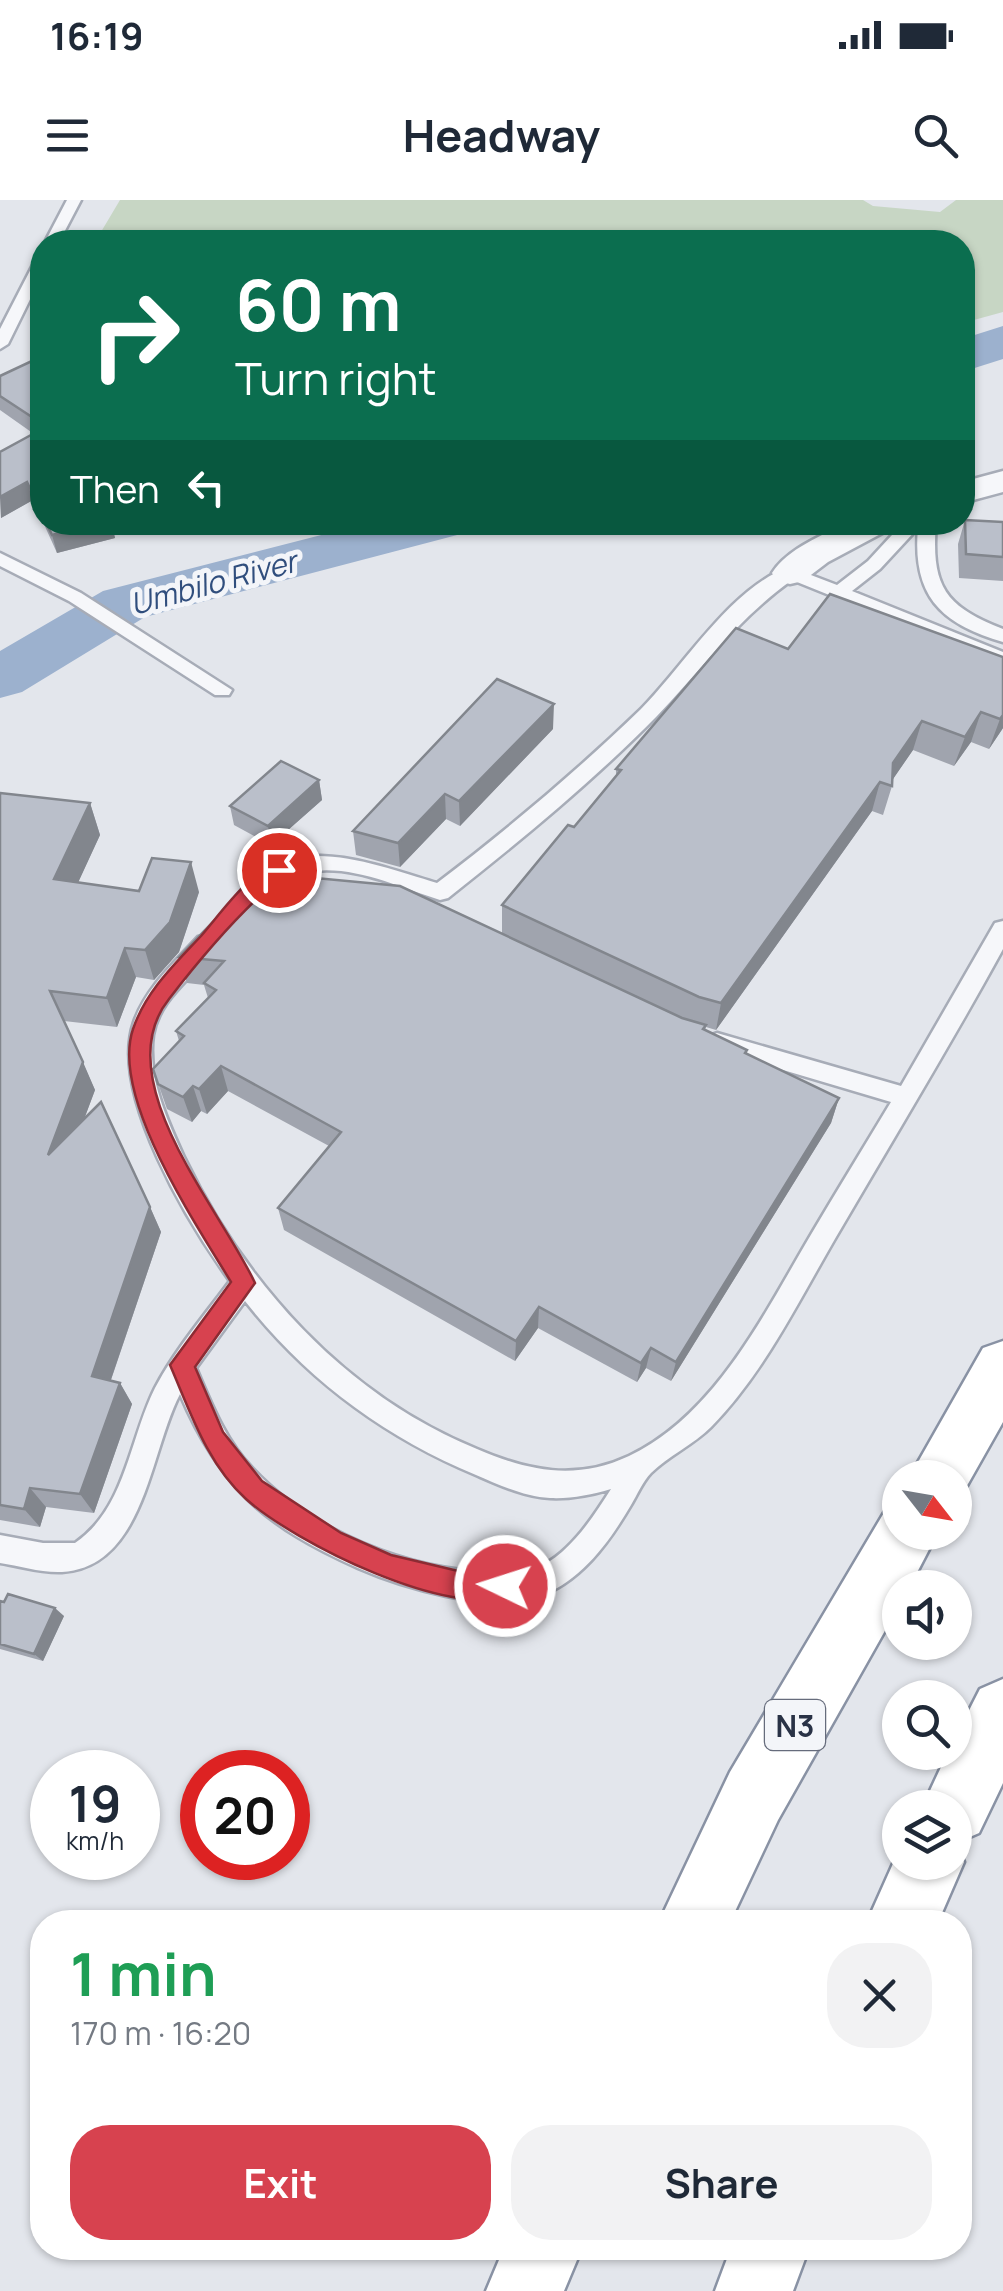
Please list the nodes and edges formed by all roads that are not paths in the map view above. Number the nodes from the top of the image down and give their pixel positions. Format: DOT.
graph roads {
  1 [pos="74,200"];
  2 [pos="58,230"];
  3 [pos="30,285"];
  4 [pos="0,344"];
  5 [pos="1003,482"];
  6 [pos="975,490"];
  7 [pos="851,535"];
  8 [pos="902,535"];
  9 [pos="926,535"];
  10 [pos="0,559"];
  11 [pos="790,574"];
  12 [pos="840,593"];
  13 [pos="1003,636"];
  14 [pos="1003,659"];
  15 [pos="222,690"];
  16 [pos="1003,929"];
  17 [pos="687,1034"];
  18 [pos="908,1097"];
  19 [pos="244,1283"];
  20 [pos="182,1365"];
  21 [pos="1003,1368"];
  22 [pos="949,1460"];
  23 [pos="641,1464"];
  24 [pos="0,1549"];
  25 [pos="897,1550"];
  26 [pos="1003,1712"];
  27 [pos="964,1790"];
  28 [pos="920,1880"];
  29 [pos="700,1910"];
  30 [pos="907,1910"];
  31 [pos="538,2260"];
  32 [pos="766,2260"];
  33 [pos="525,2291"];
  34 [pos="754,2291"];
  1 -- 2 [label="lane"];
  3 -- 4 [label="lane"];
  5 -- 6 [label="street"];
  7 -- 11 [label="street"];
  8 -- 12 [label="lane"];
  9 -- 13 [label="lane"];
  10 -- 15 [label="lane"];
  11 -- 12 [label="lane"];
  11 -- 19 [label="lane"];
  12 -- 14 [label="lane"];
  16 -- 18 [label="lane"];
  17 -- 18 [label="lane"];
  18 -- 23 [label="lane"];
  19 -- 20 [label="lane"];
  19 -- 23 [label="lane"];
  20 -- 23 [label="lane"];
  20 -- 24 [label="lane"];
  21 -- 22 [label="highway"];
  25 -- 29 [label="highway, N3"];
  26 -- 27 [label="highway"];
  28 -- 30 [label="highway"];
  31 -- 33 [label="highway"];
  32 -- 34 [label="highway"];
}
